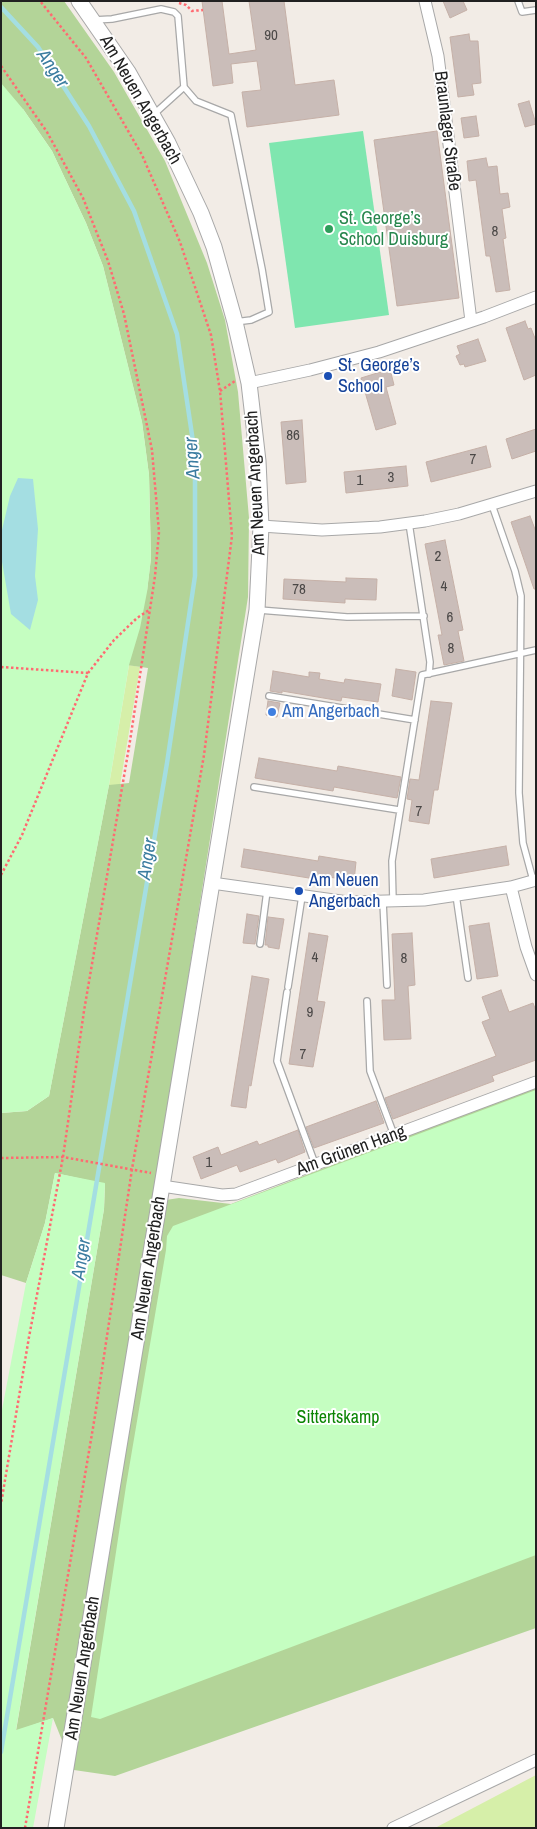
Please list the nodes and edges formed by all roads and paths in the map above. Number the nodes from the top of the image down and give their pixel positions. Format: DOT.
graph roads {
  1 [pos="40,1"];
  2 [pos="79,1"];
  3 [pos="425,1"];
  4 [pos="518,1"];
  5 [pos="536,10"];
  6 [pos="93,20"];
  7 [pos="1,66"];
  8 [pos="184,87"];
  9 [pos="153,115"];
  10 [pos="536,297"];
  11 [pos="471,321"];
  12 [pos="236,322"];
  13 [pos="249,383"];
  14 [pos="536,491"];
  15 [pos="492,505"];
  16 [pos="409,523"];
  17 [pos="261,526"];
  18 [pos="149,610"];
  19 [pos="257,610"];
  20 [pos="424,616"];
  21 [pos="536,650"];
  22 [pos="520,654"];
  23 [pos="1,667"];
  24 [pos="88,672"];
  25 [pos="429,674"];
  26 [pos="269,696"];
  27 [pos="415,720"];
  28 [pos="254,787"];
  29 [pos="399,810"];
  30 [pos="1,875"];
  31 [pos="534,880"];
  32 [pos="212,882"];
  33 [pos="511,887"];
  34 [pos="267,891"];
  35 [pos="456,895"];
  36 [pos="302,896"];
  37 [pos="388,902"];
  38 [pos="260,944"];
  39 [pos="536,975"];
  40 [pos="468,978"];
  41 [pos="387,985"];
  42 [pos="367,1001"];
  43 [pos="536,1082"];
  44 [pos="394,1135"];
  45 [pos="1,1158"];
  46 [pos="63,1158"];
  47 [pos="315,1164"];
  48 [pos="132,1169"];
  49 [pos="163,1180"];
  50 [pos="1,1504"];
  51 [pos="536,1760"];
  52 [pos="25,1828"];
  53 [pos="56,1828"];
  54 [pos="393,1828"];
  1 -- 48 [label="path"];
  2 -- 6 [label="street, Am Neuen Angerbach"];
  3 -- 11 [label="street, Braunlager Straße"];
  4 -- 5 [label="lane"];
  6 -- 8 [label="lane"];
  6 -- 9 [label="street, Am Neuen Angerbach"];
  7 -- 18 [label="path"];
  8 -- 9 [label="lane"];
  8 -- 12 [label="lane"];
  9 -- 12 [label="street, Am Neuen Angerbach"];
  10 -- 11 [label="street"];
  11 -- 13 [label="street"];
  12 -- 13 [label="street, Am Neuen Angerbach"];
  13 -- 17 [label="street, Am Neuen Angerbach"];
  14 -- 15 [label="street"];
  15 -- 16 [label="street"];
  15 -- 22 [label="lane"];
  16 -- 17 [label="street"];
  16 -- 20 [label="lane"];
  17 -- 19 [label="street, Am Neuen Angerbach"];
  18 -- 24 [label="path"];
  18 -- 46 [label="path"];
  19 -- 20 [label="lane"];
  19 -- 32 [label="street, Am Neuen Angerbach"];
  20 -- 25 [label="lane"];
  21 -- 22 [label="lane"];
  22 -- 25 [label="lane"];
  22 -- 31 [label="lane"];
  23 -- 24 [label="path"];
  24 -- 30 [label="path"];
  25 -- 27 [label="lane"];
  26 -- 27 [label="lane"];
  27 -- 29 [label="lane"];
  28 -- 29 [label="lane"];
  29 -- 37 [label="lane"];
  31 -- 33 [label="street"];
  32 -- 34 [label="street"];
  32 -- 49 [label="street, Am Neuen Angerbach"];
  33 -- 35 [label="street"];
  33 -- 39 [label="street"];
  34 -- 36 [label="street"];
  34 -- 38 [label="lane"];
  35 -- 37 [label="street"];
  35 -- 40 [label="lane"];
  36 -- 37 [label="street"];
  36 -- 47 [label="lane"];
  37 -- 41 [label="lane"];
  42 -- 44 [label="lane"];
  43 -- 44 [label="street, Am Grünen Hang"];
  44 -- 47 [label="street, Am Grünen Hang"];
  45 -- 46 [label="path"];
  46 -- 48 [label="path"];
  46 -- 50 [label="path"];
  47 -- 49 [label="street, Am Grünen Hang"];
  48 -- 49 [label="path"];
  48 -- 52 [label="path"];
  49 -- 53 [label="street, Am Neuen Angerbach"];
  51 -- 54 [label="street"];
}
